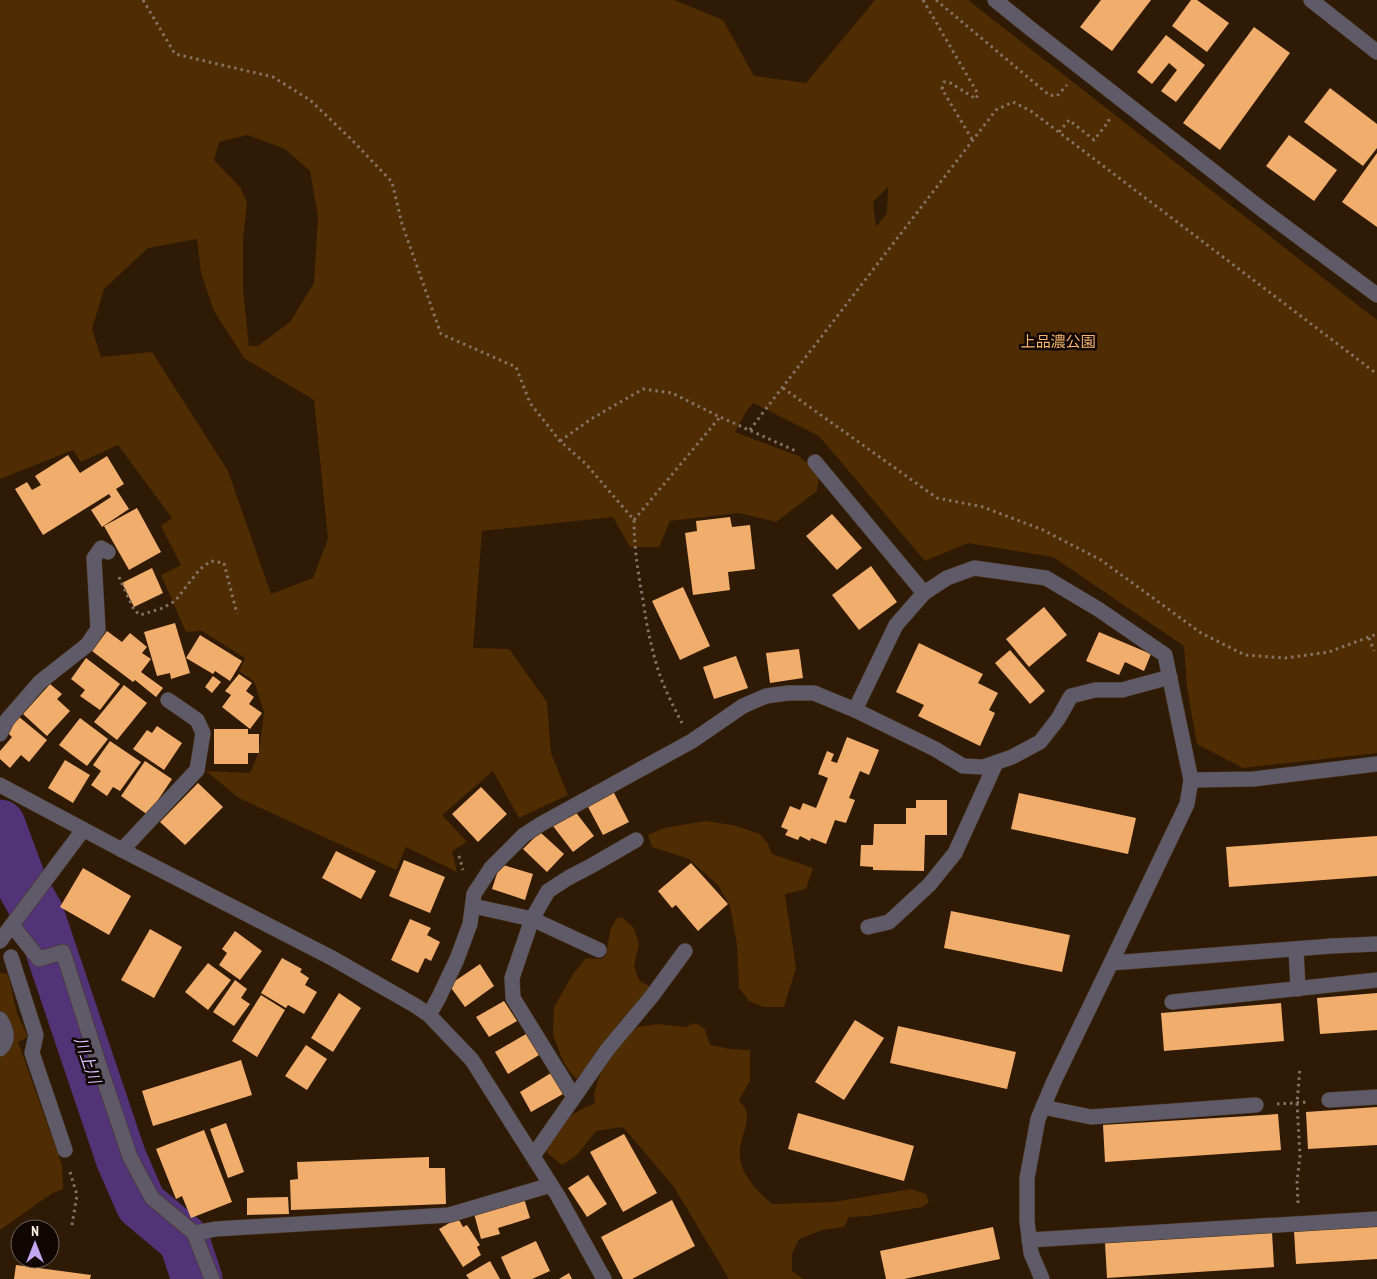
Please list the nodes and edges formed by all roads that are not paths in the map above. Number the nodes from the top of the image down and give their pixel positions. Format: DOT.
graph roads {
  1 [pos="995,0"];
  2 [pos="1311,0"];
  3 [pos="1377,52"];
  4 [pos="1377,295"];
  5 [pos="815,462"];
  6 [pos="108,552"];
  7 [pos="924,593"];
  8 [pos="1170,677"];
  9 [pos="168,700"];
  10 [pos="855,710"];
  11 [pos="0,734"];
  12 [pos="996,763"];
  13 [pos="1377,764"];
  14 [pos="1191,780"];
  15 [pos="1,786"];
  16 [pos="83,830"];
  17 [pos="636,840"];
  18 [pos="122,850"];
  19 [pos="473,906"];
  20 [pos="532,919"];
  21 [pos="12,925"];
  22 [pos="868,927"];
  23 [pos="0,941"];
  24 [pos="1377,944"];
  25 [pos="1296,949"];
  26 [pos="599,950"];
  27 [pos="685,951"];
  28 [pos="11,956"];
  29 [pos="1110,963"];
  30 [pos="1377,980"];
  31 [pos="1298,989"];
  32 [pos="1172,1002"];
  33 [pos="429,1016"];
  34 [pos="0,1020"];
  35 [pos="0,1049"];
  36 [pos="574,1097"];
  37 [pos="1377,1097"];
  38 [pos="1329,1100"];
  39 [pos="1256,1105"];
  40 [pos="1043,1107"];
  41 [pos="64,1150"];
  42 [pos="533,1156"];
  43 [pos="551,1185"];
  44 [pos="1377,1219"];
  45 [pos="194,1233"];
  46 [pos="1029,1240"];
  47 [pos="212,1279"];
  48 [pos="604,1279"];
  49 [pos="1042,1279"];
  1 -- 4 [label="street"];
  2 -- 3 [label="street"];
  5 -- 7 [label="street"];
  6 -- 11 [label="street"];
  7 -- 8 [label="street"];
  7 -- 10 [label="street"];
  8 -- 12 [label="street"];
  8 -- 14 [label="street"];
  9 -- 18 [label="street"];
  10 -- 12 [label="street"];
  10 -- 19 [label="street"];
  12 -- 22 [label="street"];
  13 -- 14 [label="street"];
  14 -- 29 [label="street"];
  15 -- 16 [label="street"];
  16 -- 18 [label="street"];
  16 -- 21 [label="street"];
  17 -- 20 [label="street"];
  18 -- 33 [label="street"];
  19 -- 20 [label="street"];
  19 -- 33 [label="street"];
  20 -- 26 [label="street"];
  20 -- 36 [label="street"];
  21 -- 23 [label="street"];
  21 -- 45 [label="street"];
  24 -- 25 [label="street"];
  25 -- 29 [label="street"];
  25 -- 31 [label="street"];
  27 -- 36 [label="street"];
  28 -- 41 [label="street"];
  29 -- 40 [label="street"];
  30 -- 31 [label="street"];
  31 -- 32 [label="street"];
  33 -- 42 [label="street"];
  34 -- 35 [label="street"];
  36 -- 42 [label="street"];
  37 -- 38 [label="street"];
  39 -- 40 [label="street"];
  40 -- 46 [label="street"];
  42 -- 43 [label="street"];
  43 -- 45 [label="street"];
  43 -- 48 [label="street"];
  44 -- 46 [label="street"];
  45 -- 47 [label="street"];
  46 -- 49 [label="street"];
}
